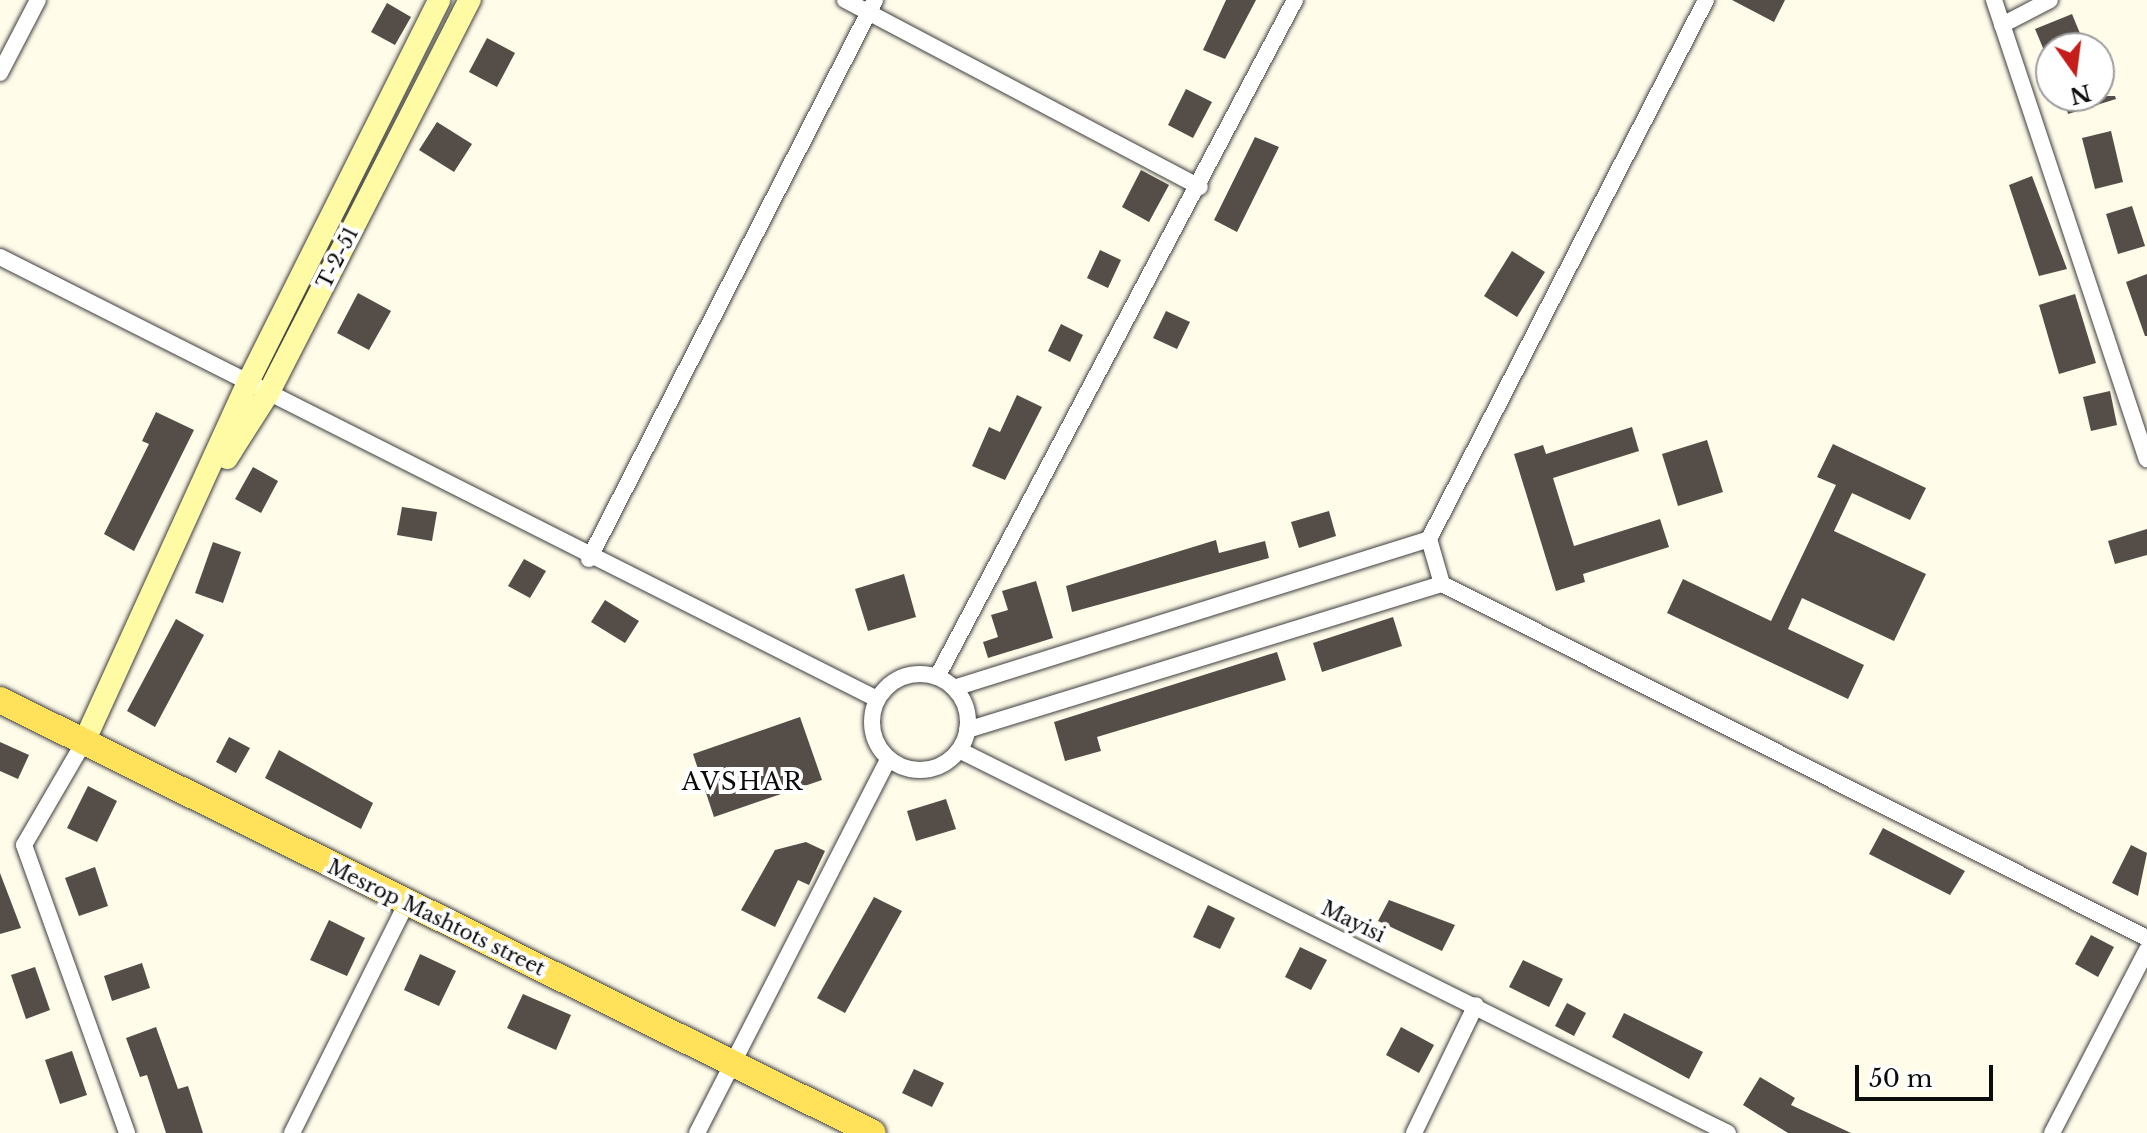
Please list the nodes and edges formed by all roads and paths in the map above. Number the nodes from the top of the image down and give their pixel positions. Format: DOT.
graph roads {
  1 [pos="38,0"];
  2 [pos="439,0"];
  3 [pos="470,0"];
  4 [pos="845,0"];
  5 [pos="1295,0"];
  6 [pos="1706,0"];
  7 [pos="1994,0"];
  8 [pos="2050,0"];
  9 [pos="872,6"];
  10 [pos="2002,25"];
  11 [pos="0,73"];
  12 [pos="1200,187"];
  13 [pos="0,257"];
  14 [pos="249,380"];
  15 [pos="269,392"];
  16 [pos="2147,459"];
  17 [pos="194,509"];
  18 [pos="1429,539"];
  19 [pos="589,559"];
  20 [pos="1442,584"];
  21 [pos="937,677"];
  22 [pos="954,688"];
  23 [pos="877,699"];
  24 [pos="0,700"];
  25 [pos="967,730"];
  26 [pos="84,742"];
  27 [pos="959,750"];
  28 [pos="888,759"];
  29 [pos="406,904"];
  30 [pos="2147,938"];
  31 [pos="2147,950"];
  32 [pos="1476,1005"];
  33 [pos="731,1060"];
  34 [pos="127,1133"];
  35 [pos="292,1133"];
  36 [pos="697,1133"];
  37 [pos="873,1133"];
  38 [pos="1414,1133"];
  39 [pos="1728,1133"];
  40 [pos="2052,1133"];
  1 -- 11 [label="street"];
  2 -- 14 [label="street, T-2-51"];
  3 -- 15 [label="street, T-2-51"];
  4 -- 9 [label="street"];
  5 -- 12 [label="street"];
  6 -- 18 [label="street"];
  7 -- 10 [label="street"];
  8 -- 10 [label="street"];
  9 -- 12 [label="street"];
  9 -- 19 [label="street"];
  10 -- 16 [label="street"];
  12 -- 21 [label="street"];
  13 -- 14 [label="street"];
  14 -- 15 [label="street"];
  14 -- 17 [label="street, T-2-51"];
  15 -- 17 [label="street, T-2-51"];
  15 -- 19 [label="street"];
  17 -- 26 [label="street, T-2-51"];
  18 -- 20 [label="street"];
  18 -- 22 [label="street"];
  19 -- 23 [label="street"];
  20 -- 25 [label="street"];
  20 -- 30 [label="street"];
  21 -- 22 [label="street"];
  21 -- 23 [label="street"];
  22 -- 25 [label="street"];
  23 -- 28 [label="street"];
  24 -- 26 [label="main road, Mesrop Mashtots street"];
  25 -- 27 [label="street"];
  26 -- 29 [label="main road, Mesrop Mashtots street"];
  26 -- 34 [label="street"];
  27 -- 28 [label="street"];
  27 -- 32 [label="street, Mayisi"];
  28 -- 33 [label="street"];
  29 -- 33 [label="main road, Mesrop Mashtots street"];
  29 -- 35 [label="street"];
  31 -- 40 [label="street"];
  32 -- 38 [label="street"];
  32 -- 39 [label="street, Mayisi"];
  33 -- 36 [label="street"];
  33 -- 37 [label="main road, Mesrop Mashtots street"];
}
